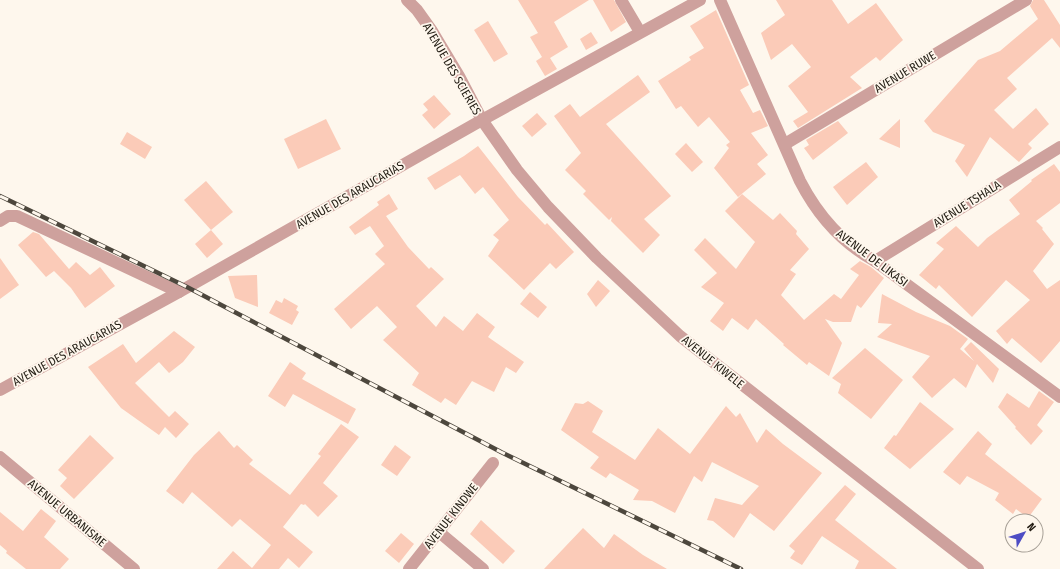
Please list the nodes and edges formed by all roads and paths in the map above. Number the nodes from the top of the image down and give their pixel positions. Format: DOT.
graph roads {
  1 [pos="407,0"];
  2 [pos="621,0"];
  3 [pos="700,0"];
  4 [pos="720,0"];
  5 [pos="1026,0"];
  6 [pos="640,32"];
  7 [pos="482,120"];
  8 [pos="785,144"];
  9 [pos="1060,147"];
  10 [pos="0,221"];
  11 [pos="874,261"];
  12 [pos="179,292"];
  13 [pos="0,390"];
  14 [pos="1060,397"];
  15 [pos="0,457"];
  16 [pos="493,463"];
  17 [pos="439,532"];
  18 [pos="134,569"];
  19 [pos="408,569"];
  20 [pos="483,569"];
  21 [pos="978,569"];
  1 -- 7 [label="street, AVENUE DES SCIERIES"];
  2 -- 6 [label="street"];
  3 -- 6 [label="street, AVENUE DES ARAUCARIAS"];
  4 -- 8 [label="street, AVENUE DE LIKASI"];
  5 -- 8 [label="street, AVENUE RUWE"];
  6 -- 7 [label="street, AVENUE DES ARAUCARIAS"];
  7 -- 12 [label="street, AVENUE DES ARAUCARIAS"];
  7 -- 21 [label="street, AVENUE KIWELE"];
  8 -- 11 [label="street, AVENUE DE LIKASI"];
  9 -- 11 [label="street, AVENUE TSHALA"];
  10 -- 12 [label="street"];
  11 -- 14 [label="street, AVENUE DE LIKASI"];
  12 -- 13 [label="street, AVENUE DES ARAUCARIAS"];
  15 -- 18 [label="street, AVENUE URBANISME"];
  16 -- 17 [label="street, AVENUE KINDWE"];
  17 -- 19 [label="street, AVENUE KINDWE"];
  17 -- 20 [label="street"];
}
